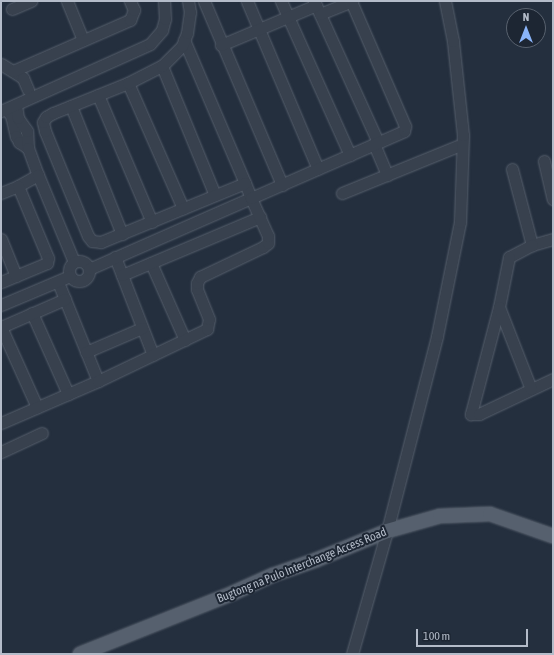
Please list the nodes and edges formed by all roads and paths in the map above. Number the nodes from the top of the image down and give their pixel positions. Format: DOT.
graph roads {
  1 [pos="31,1"];
  2 [pos="66,1"];
  3 [pos="130,1"];
  4 [pos="164,1"];
  5 [pos="188,1"];
  6 [pos="204,1"];
  7 [pos="247,1"];
  8 [pos="281,1"];
  9 [pos="351,1"];
  10 [pos="445,1"];
  11 [pos="317,7"];
  12 [pos="12,9"];
  13 [pos="288,17"];
  14 [pos="259,29"];
  15 [pos="83,40"];
  16 [pos="184,40"];
  17 [pos="221,45"];
  18 [pos="1,64"];
  19 [pos="162,66"];
  20 [pos="13,71"];
  21 [pos="128,84"];
  22 [pos="28,90"];
  23 [pos="98,95"];
  24 [pos="71,106"];
  25 [pos="7,109"];
  26 [pos="376,143"];
  27 [pos="458,146"];
  28 [pos="350,155"];
  29 [pos="544,161"];
  30 [pos="318,169"];
  31 [pos="512,169"];
  32 [pos="38,175"];
  33 [pos="387,175"];
  34 [pos="245,183"];
  35 [pos="282,185"];
  36 [pos="18,186"];
  37 [pos="1,193"];
  38 [pos="342,193"];
  39 [pos="215,195"];
  40 [pos="251,198"];
  41 [pos="553,199"];
  42 [pos="183,208"];
  43 [pos="260,217"];
  44 [pos="152,222"];
  45 [pos="122,234"];
  46 [pos="1,239"];
  47 [pos="553,239"];
  48 [pos="532,245"];
  49 [pos="115,257"];
  50 [pos="74,262"];
  51 [pos="151,263"];
  52 [pos="89,269"];
  53 [pos="16,276"];
  54 [pos="70,276"];
  55 [pos="122,276"];
  56 [pos="1,282"];
  57 [pos="58,282"];
  58 [pos="65,299"];
  59 [pos="1,305"];
  60 [pos="499,307"];
  61 [pos="32,313"];
  62 [pos="1,327"];
  63 [pos="142,328"];
  64 [pos="185,340"];
  65 [pos="86,352"];
  66 [pos="153,355"];
  67 [pos="553,379"];
  68 [pos="98,382"];
  69 [pos="531,390"];
  70 [pos="68,394"];
  71 [pos="37,407"];
  72 [pos="2,420"];
  73 [pos="42,433"];
  74 [pos="1,452"];
  75 [pos="387,531"];
  76 [pos="553,536"];
  77 [pos="80,654"];
  78 [pos="352,654"];
  1 -- 12 [label="street"];
  2 -- 15 [label="street"];
  3 -- 15 [label="street"];
  4 -- 25 [label="street"];
  5 -- 16 [label="street"];
  6 -- 17 [label="street"];
  7 -- 14 [label="street"];
  8 -- 13 [label="street"];
  9 -- 11 [label="street"];
  9 -- 26 [label="street"];
  10 -- 75 [label="street"];
  11 -- 13 [label="street"];
  11 -- 26 [label="street"];
  13 -- 14 [label="street"];
  13 -- 28 [label="street"];
  14 -- 17 [label="street"];
  14 -- 30 [label="street"];
  15 -- 20 [label="street"];
  16 -- 19 [label="street"];
  16 -- 34 [label="street"];
  17 -- 35 [label="street"];
  18 -- 20 [label="street"];
  19 -- 21 [label="street"];
  19 -- 39 [label="street"];
  20 -- 22 [label="street"];
  21 -- 23 [label="street"];
  21 -- 42 [label="street"];
  23 -- 24 [label="street"];
  23 -- 44 [label="street"];
  24 -- 45 [label="street"];
  24 -- 45 [label="street"];
  25 -- 32 [label="street"];
  26 -- 28 [label="street"];
  26 -- 33 [label="street"];
  27 -- 33 [label="street"];
  28 -- 30 [label="street"];
  29 -- 41 [label="street"];
  30 -- 35 [label="street"];
  31 -- 48 [label="street"];
  32 -- 36 [label="street"];
  32 -- 50 [label="street"];
  33 -- 38 [label="street"];
  34 -- 39 [label="street"];
  34 -- 40 [label="street"];
  35 -- 40 [label="street"];
  36 -- 37 [label="street"];
  36 -- 53 [label="street"];
  39 -- 42 [label="street"];
  40 -- 43 [label="street"];
  40 -- 49 [label="street"];
  42 -- 44 [label="street"];
  43 -- 51 [label="street"];
  43 -- 64 [label="street"];
  44 -- 45 [label="street"];
  46 -- 53 [label="street"];
  47 -- 48 [label="street"];
  48 -- 60 [label="street"];
  49 -- 52 [label="street"];
  49 -- 55 [label="street"];
  50 -- 52 [label="street"];
  50 -- 54 [label="street"];
  51 -- 55 [label="street"];
  51 -- 64 [label="street"];
  52 -- 54 [label="street"];
  53 -- 56 [label="street"];
  54 -- 57 [label="street"];
  55 -- 63 [label="street"];
  57 -- 58 [label="street"];
  57 -- 59 [label="street"];
  58 -- 61 [label="street"];
  58 -- 65 [label="street"];
  60 -- 69 [label="street"];
  60 -- 69 [label="street"];
  61 -- 62 [label="street"];
  61 -- 70 [label="street"];
  62 -- 71 [label="street"];
  63 -- 65 [label="street"];
  63 -- 66 [label="street"];
  64 -- 66 [label="street"];
  65 -- 68 [label="street"];
  66 -- 68 [label="street"];
  67 -- 69 [label="street"];
  68 -- 70 [label="street"];
  70 -- 71 [label="street"];
  71 -- 72 [label="street"];
  73 -- 74 [label="street"];
  75 -- 76 [label="main road, Bugtong na Pulo Interchange Access Road"];
  75 -- 77 [label="main road, Bugtong na Pulo Interchange Access Road"];
  75 -- 78 [label="street"];
}
